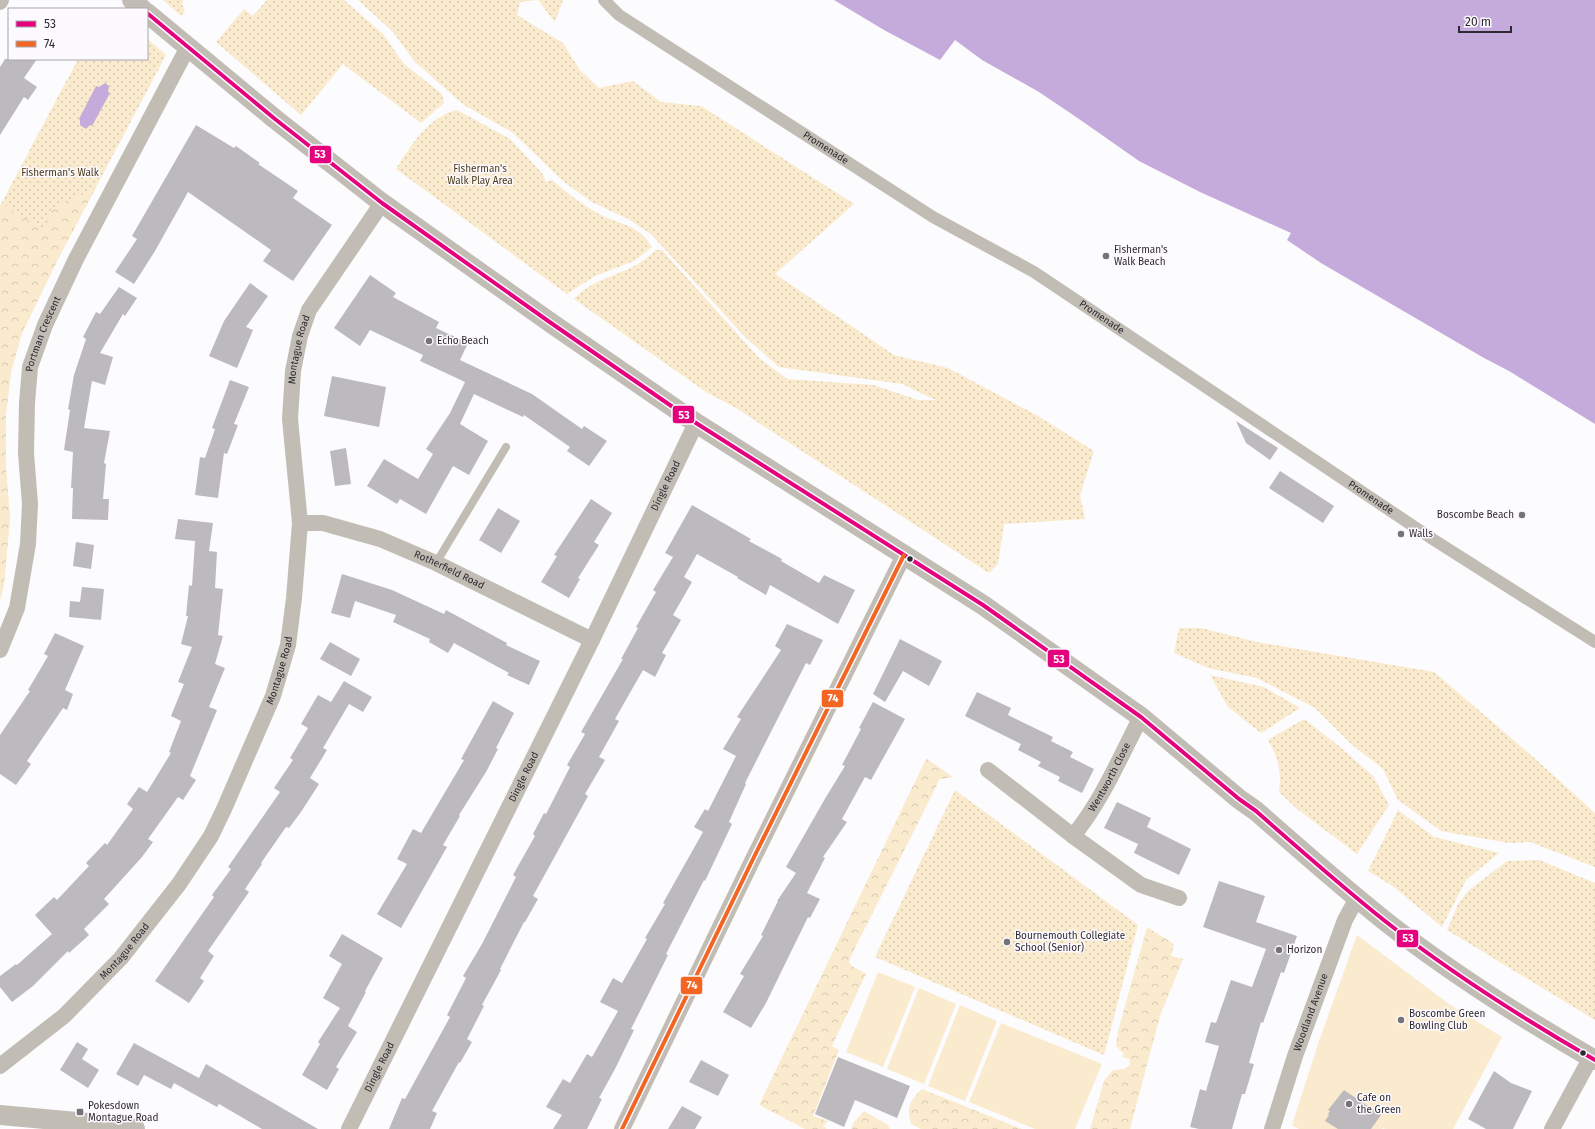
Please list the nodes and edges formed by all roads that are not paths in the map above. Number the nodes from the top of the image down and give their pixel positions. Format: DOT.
graph roads {
  1 [pos="132,0"];
  2 [pos="604,0"];
  3 [pos="141,8"];
  4 [pos="148,14"];
  5 [pos="188,47"];
  6 [pos="382,203"];
  7 [pos="696,423"];
  8 [pos="506,447"];
  9 [pos="300,523"];
  10 [pos="904,555"];
  11 [pos="436,563"];
  12 [pos="592,640"];
  13 [pos="1595,642"];
  14 [pos="0,650"];
  15 [pos="1141,717"];
  16 [pos="988,770"];
  17 [pos="1073,836"];
  18 [pos="1179,898"];
  19 [pos="1357,898"];
  20 [pos="1593,1058"];
  21 [pos="0,1066"];
  22 [pos="0,1115"];
  23 [pos="136,1129"];
  24 [pos="349,1129"];
  25 [pos="622,1129"];
  26 [pos="1272,1129"];
  27 [pos="1552,1129"];
  1 -- 3 [label="street"];
  2 -- 13 [label="street, Promenade"];
  4 -- 5 [label="street"];
  5 -- 6 [label="street"];
  5 -- 14 [label="street, Portman Crescent"];
  6 -- 7 [label="street"];
  6 -- 9 [label="street, Montague Road"];
  7 -- 10 [label="street"];
  7 -- 12 [label="street, Dingle Road"];
  8 -- 11 [label="lane"];
  9 -- 11 [label="street, Rotherfield Road"];
  9 -- 21 [label="street, Montague Road"];
  10 -- 15 [label="street"];
  10 -- 25 [label="street"];
  11 -- 12 [label="street, Rotherfield Road"];
  12 -- 24 [label="street, Dingle Road"];
  15 -- 17 [label="street, Wentworth Close"];
  15 -- 19 [label="street"];
  16 -- 17 [label="street"];
  17 -- 18 [label="street"];
  19 -- 20 [label="street"];
  19 -- 26 [label="street, Woodland Avenue"];
  20 -- 27 [label="street"];
  22 -- 23 [label="street"];
}
